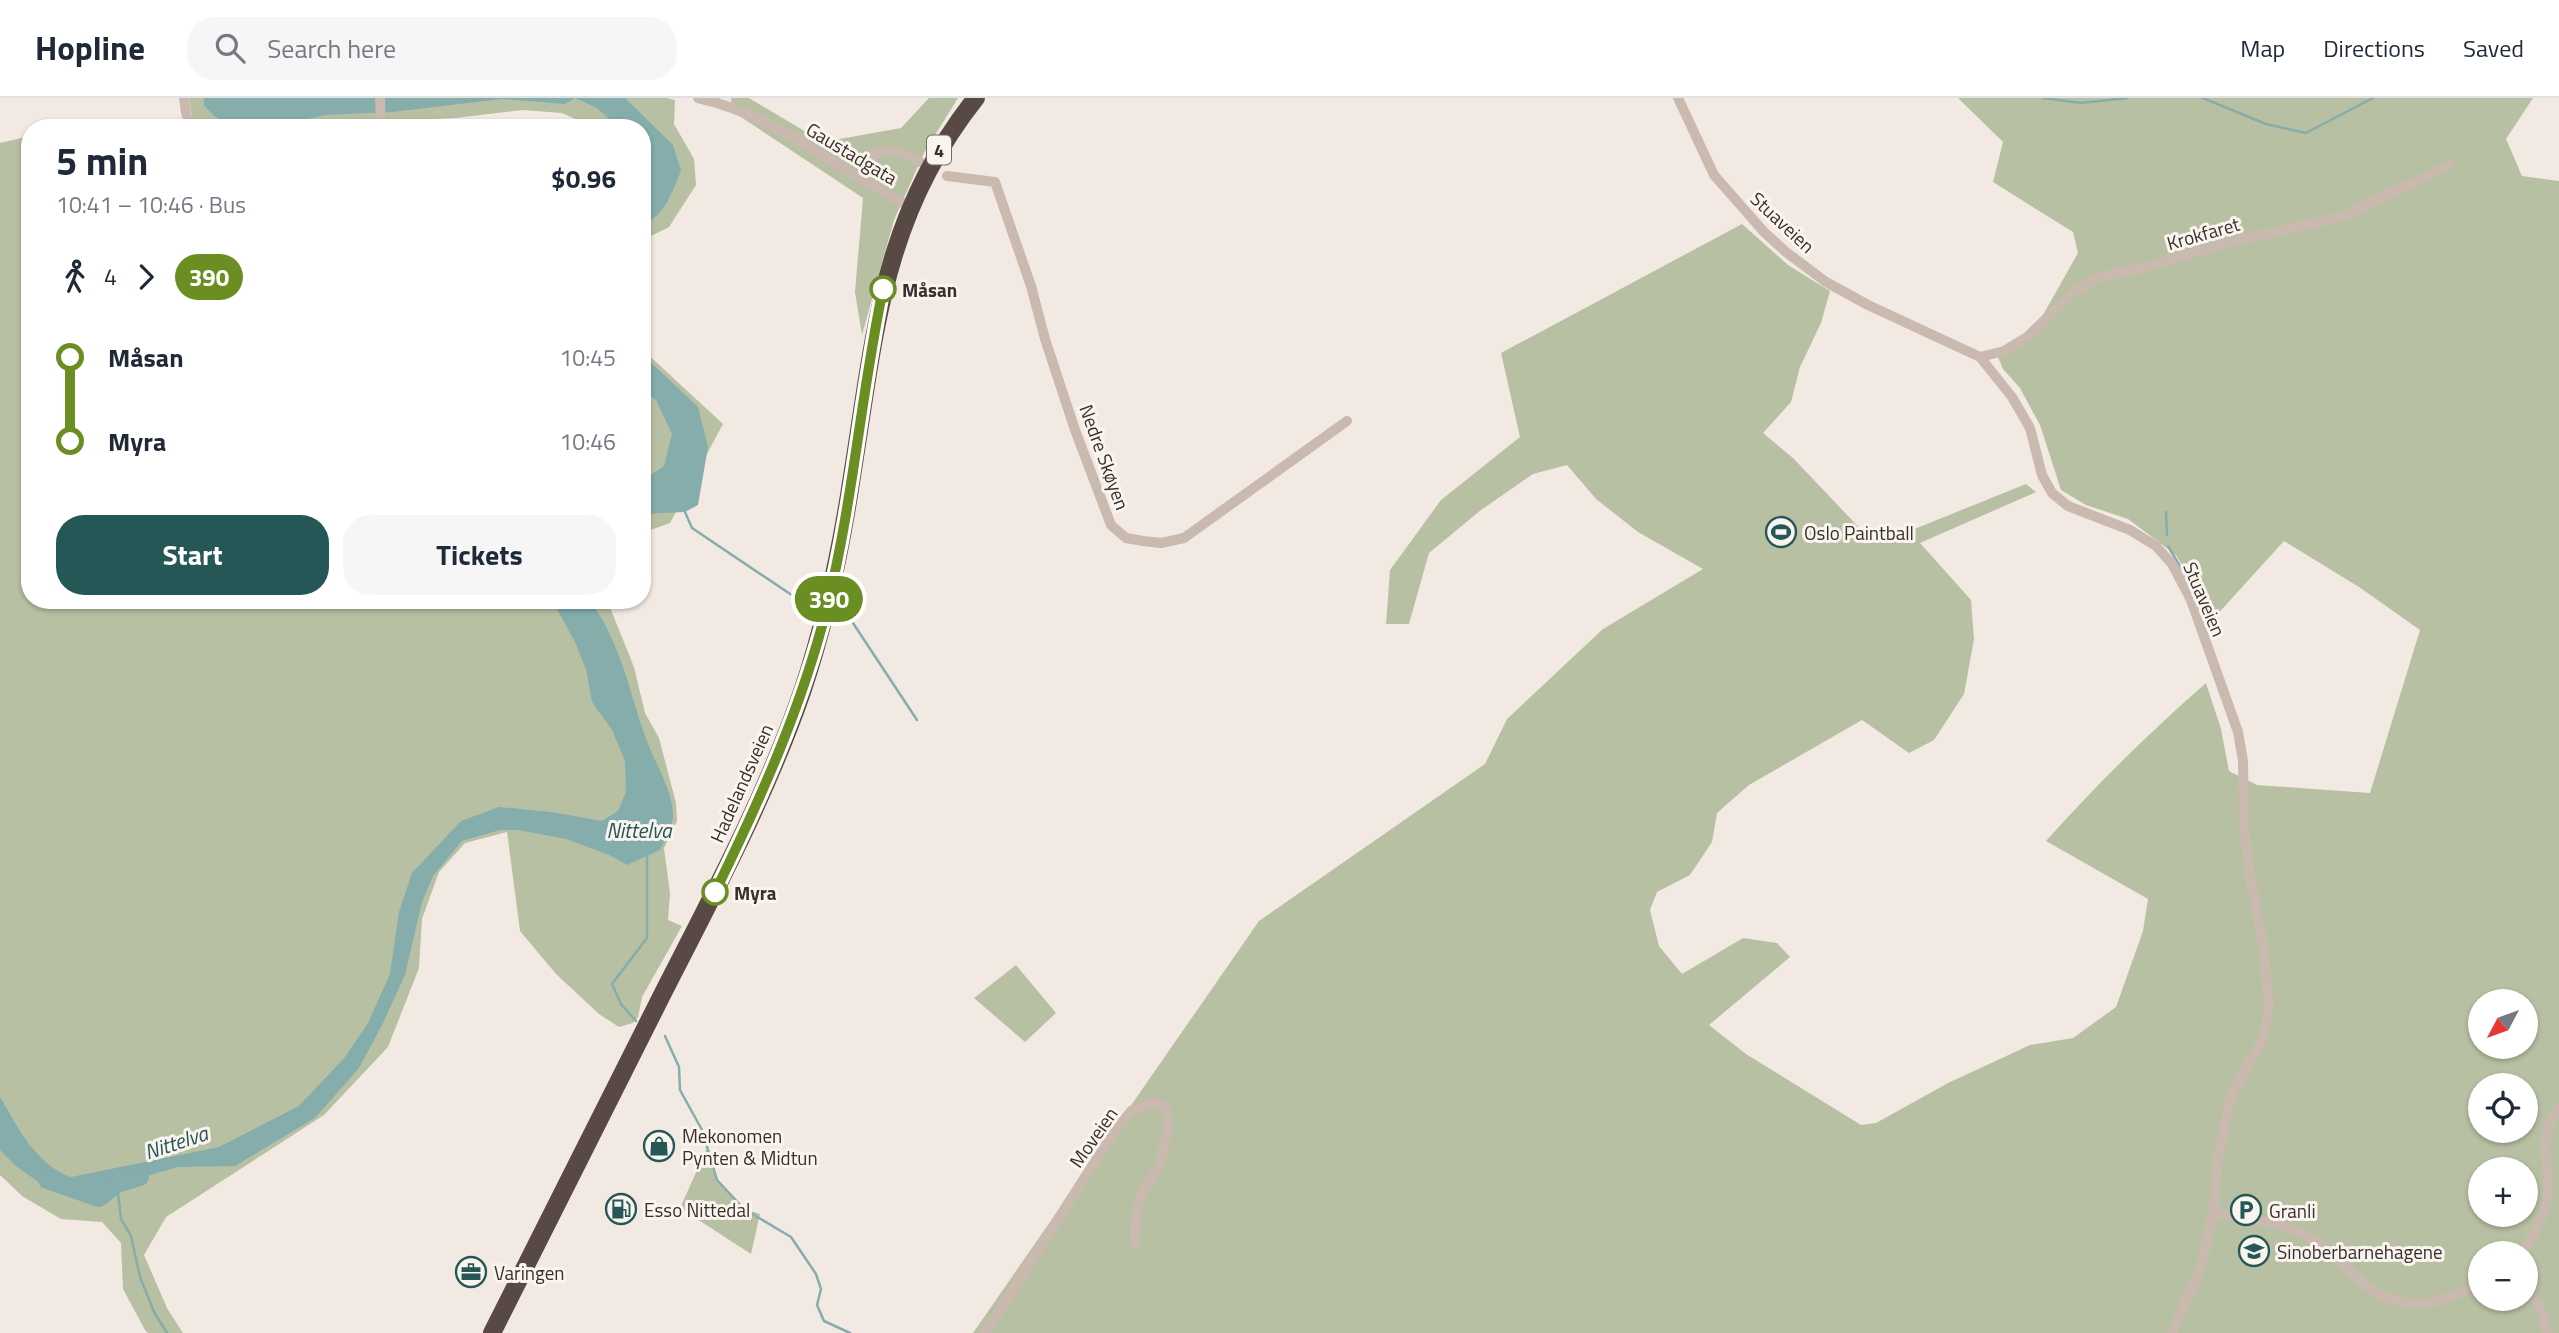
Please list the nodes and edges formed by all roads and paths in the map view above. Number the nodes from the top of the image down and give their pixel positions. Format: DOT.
graph roads {
  1 [pos="184,98"];
  2 [pos="380,98"];
  3 [pos="698,98"];
  4 [pos="976,98"];
  5 [pos="1678,98"];
  6 [pos="189,119"];
  7 [pos="381,119"];
  8 [pos="920,162"];
  9 [pos="2450,165"];
  10 [pos="947,176"];
  11 [pos="857,177"];
  12 [pos="911,207"];
  13 [pos="1980,357"];
  14 [pos="1347,421"];
  15 [pos="2559,1107"];
  16 [pos="2213,1213"];
  17 [pos="2528,1241"];
  18 [pos="1135,1243"];
  19 [pos="2468,1289"];
  20 [pos="2538,1301"];
  21 [pos="492,1333"];
  22 [pos="985,1333"];
  23 [pos="2172,1333"];
  24 [pos="2547,1333"];
  1 -- 6 [label="street"];
  2 -- 7 [label="street"];
  3 -- 11 [label="street, Gaustadgata"];
  4 -- 12 [label="highway, 4"];
  5 -- 13 [label="street, Stuaveien"];
  8 -- 11 [label="street"];
  9 -- 13 [label="street, Krokfaret"];
  10 -- 14 [label="street, Nedre Skøyen"];
  11 -- 12 [label="street, Gaustadgata"];
  12 -- 21 [label="highway, Hadelandsveien / 4"];
  13 -- 16 [label="street, Stuaveien"];
  15 -- 17 [label="street"];
  16 -- 19 [label="street"];
  16 -- 23 [label="street, Stuaveien"];
  18 -- 22 [label="street, Moveien"];
  20 -- 24 [label="street"];
}
